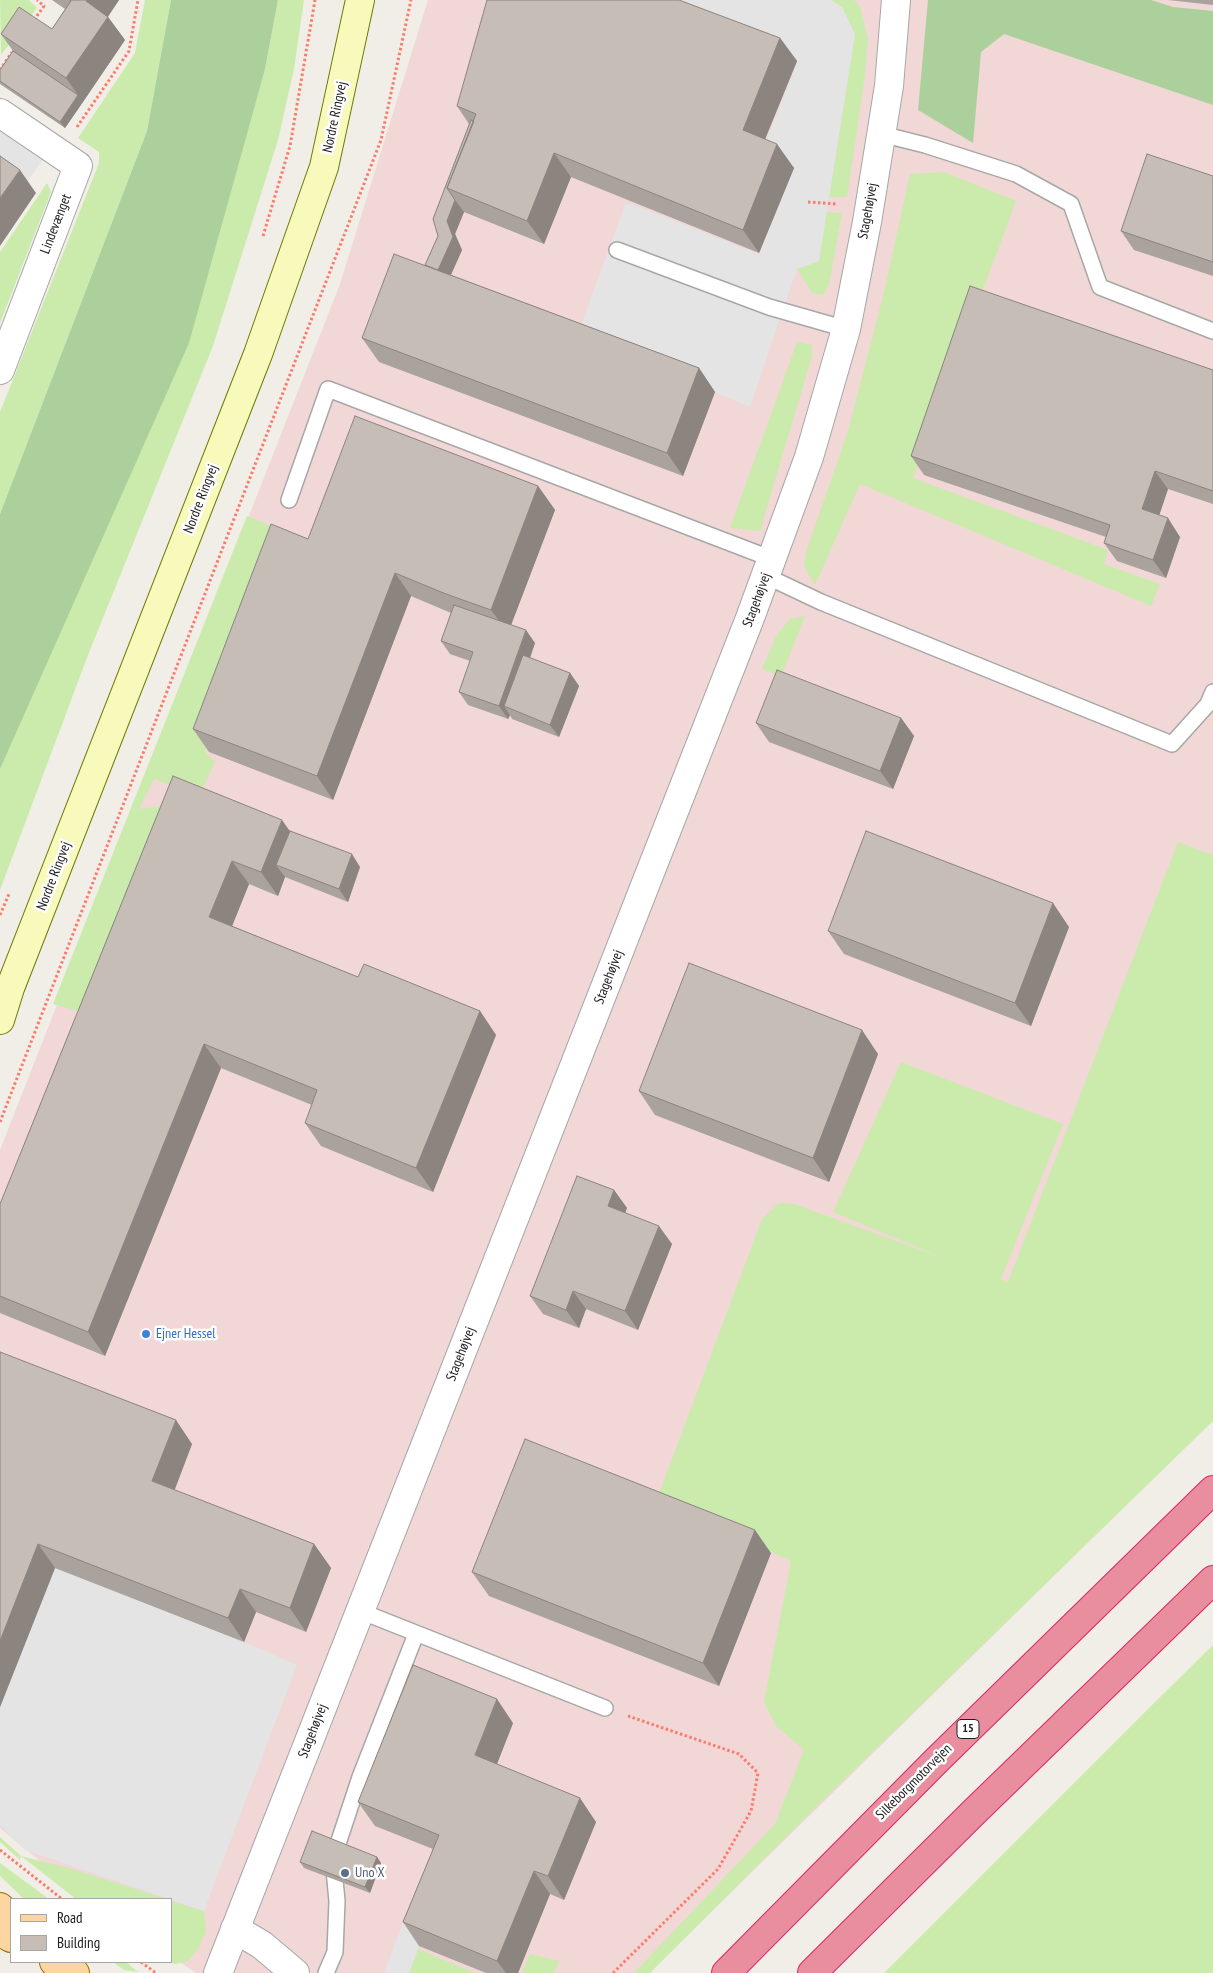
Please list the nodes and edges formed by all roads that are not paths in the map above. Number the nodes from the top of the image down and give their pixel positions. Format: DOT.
graph roads {
  1 [pos="360,0"];
  2 [pos="896,0"];
  3 [pos="0,113"];
  4 [pos="881,134"];
  5 [pos="616,250"];
  6 [pos="846,329"];
  7 [pos="1213,331"];
  8 [pos="0,370"];
  9 [pos="289,500"];
  10 [pos="769,568"];
  11 [pos="1213,692"];
  12 [pos="5,998"];
  13 [pos="0,1020"];
  14 [pos="1213,1490"];
  15 [pos="1213,1580"];
  16 [pos="360,1611"];
  17 [pos="416,1634"];
  18 [pos="605,1708"];
  19 [pos="0,1908"];
  20 [pos="10,1916"];
  21 [pos="235,1929"];
  22 [pos="56,1963"];
  23 [pos="65,1963"];
  24 [pos="76,1973"];
  25 [pos="218,1973"];
  26 [pos="295,1973"];
  27 [pos="326,1973"];
  28 [pos="726,1973"];
  29 [pos="812,1973"];
  1 -- 12 [label="main road, Nordre Ringvej"];
  2 -- 4 [label="street, Stagehøjvej"];
  3 -- 8 [label="street, Lindevænget"];
  4 -- 6 [label="street, Stagehøjvej"];
  4 -- 7 [label="lane"];
  5 -- 6 [label="lane"];
  6 -- 10 [label="street, Stagehøjvej"];
  9 -- 10 [label="lane"];
  10 -- 11 [label="lane"];
  10 -- 16 [label="street, Stagehøjvej"];
  12 -- 13 [label="main road, Nordre Ringvej"];
  14 -- 28 [label="highway, Silkeborgmotorvejen / 15"];
  15 -- 29 [label="highway"];
  16 -- 17 [label="lane"];
  16 -- 21 [label="street, Stagehøjvej"];
  17 -- 18 [label="lane"];
  17 -- 27 [label="lane"];
  19 -- 20 [label="main road"];
  21 -- 25 [label="street, Stagehøjvej"];
  21 -- 26 [label="street"];
  22 -- 24 [label="main road"];
  23 -- 24 [label="main road"];
}
